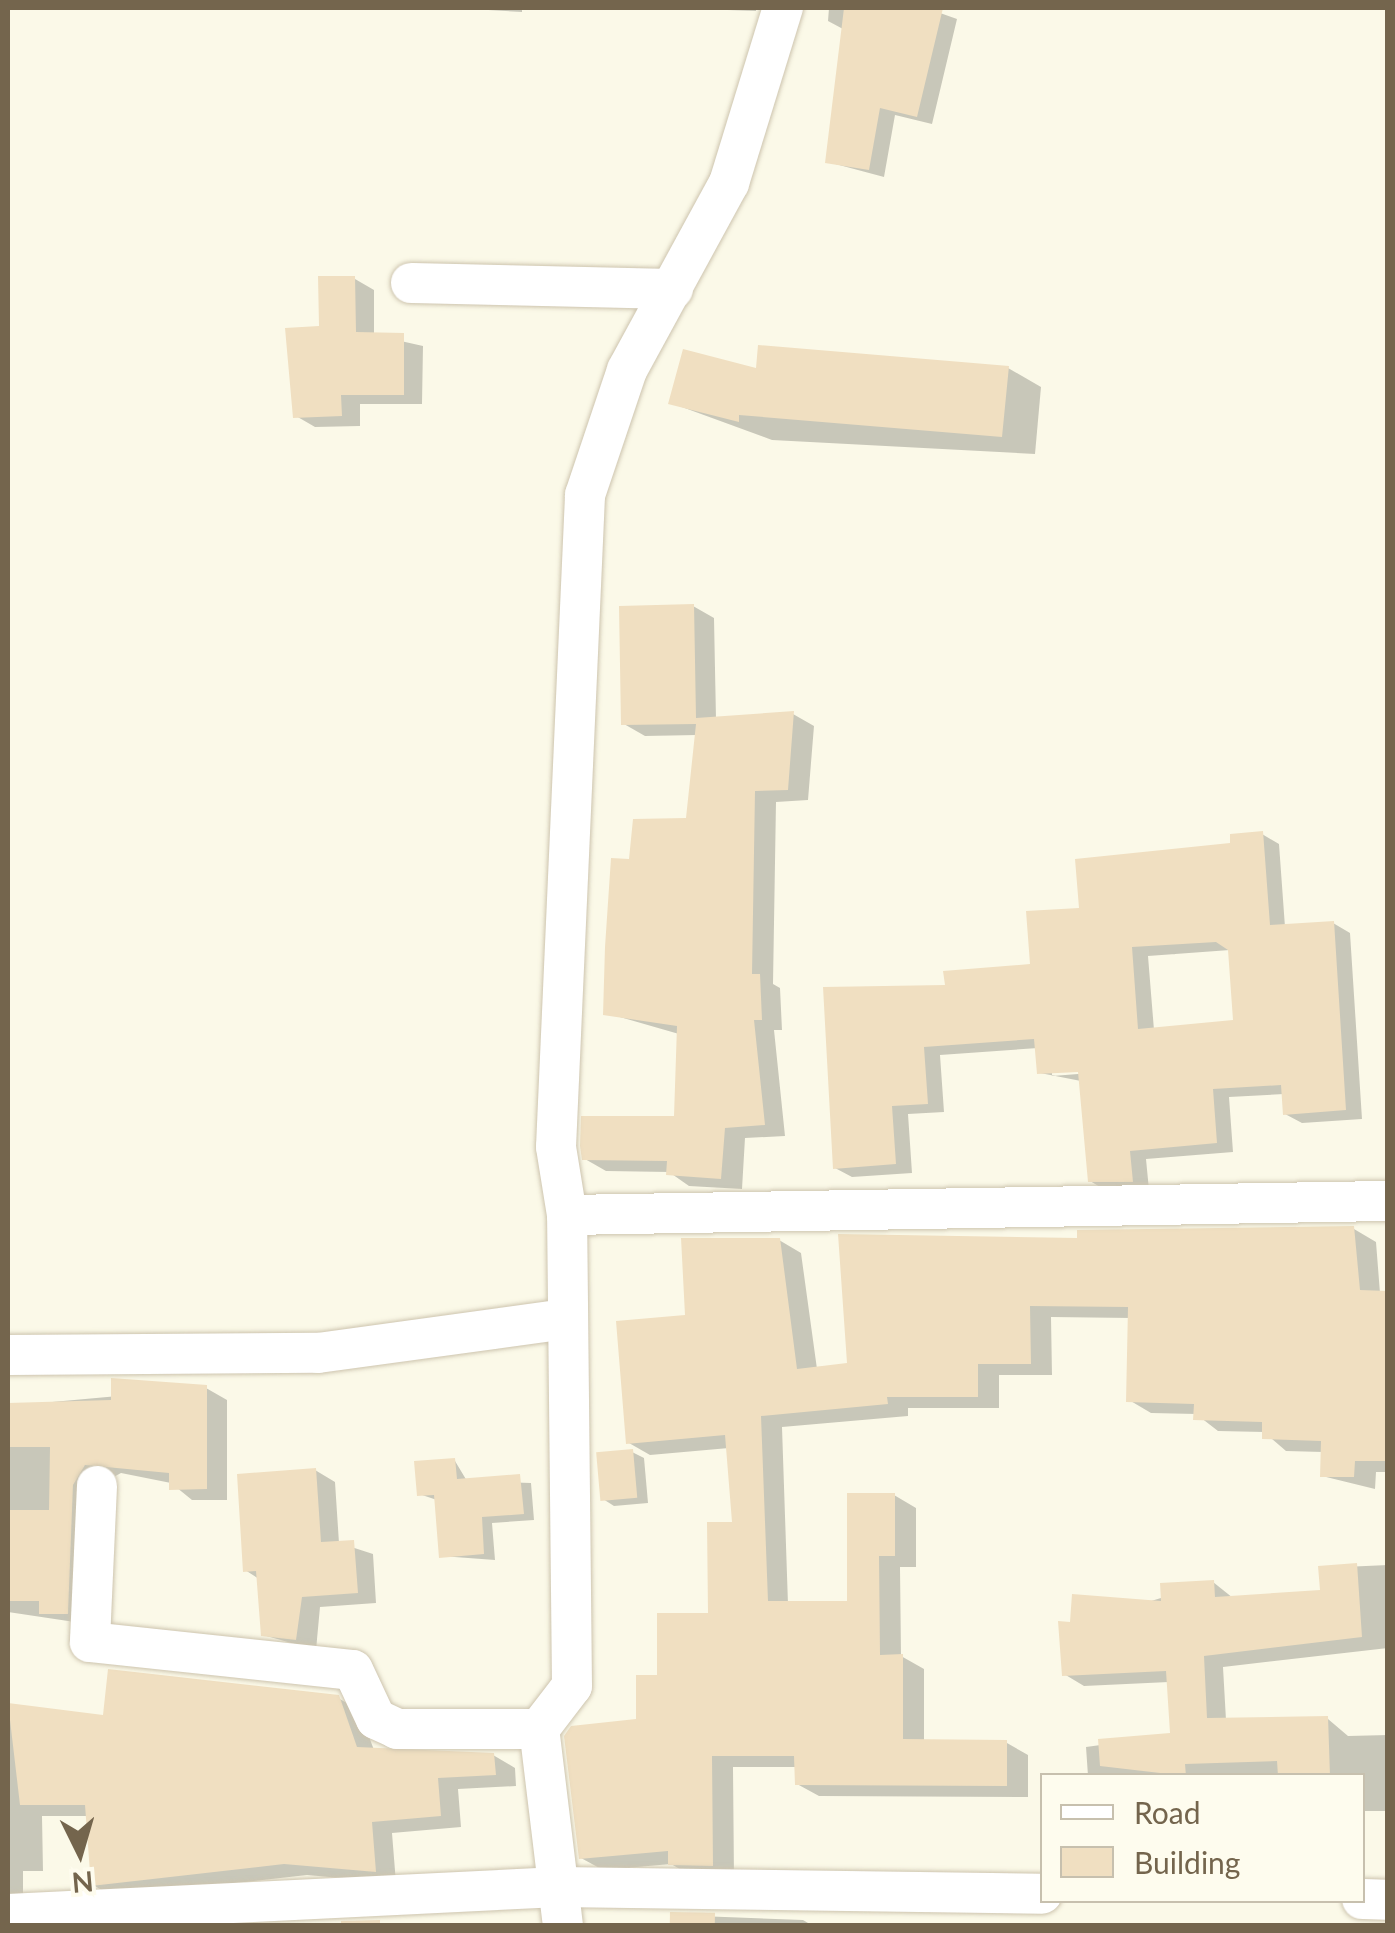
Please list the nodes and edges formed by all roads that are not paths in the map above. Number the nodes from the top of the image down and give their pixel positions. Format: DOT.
graph roads {
  1 [pos="783,8"];
  2 [pos="411,283"];
  3 [pos="661,287"];
  4 [pos="1388,1201"];
  5 [pos="567,1216"];
  6 [pos="567,1319"];
  7 [pos="8,1355"];
  8 [pos="97,1486"];
  9 [pos="539,1729"];
  10 [pos="1040,1894"];
  11 [pos="561,1906"];
  12 [pos="8,1914"];
  1 -- 3 [label="street"];
  2 -- 3 [label="street"];
  3 -- 5 [label="street"];
  4 -- 5 [label="street"];
  5 -- 6 [label="street"];
  6 -- 7 [label="street"];
  6 -- 9 [label="street"];
  8 -- 9 [label="street"];
  9 -- 11 [label="street"];
  10 -- 11 [label="street"];
  11 -- 12 [label="street"];
}
